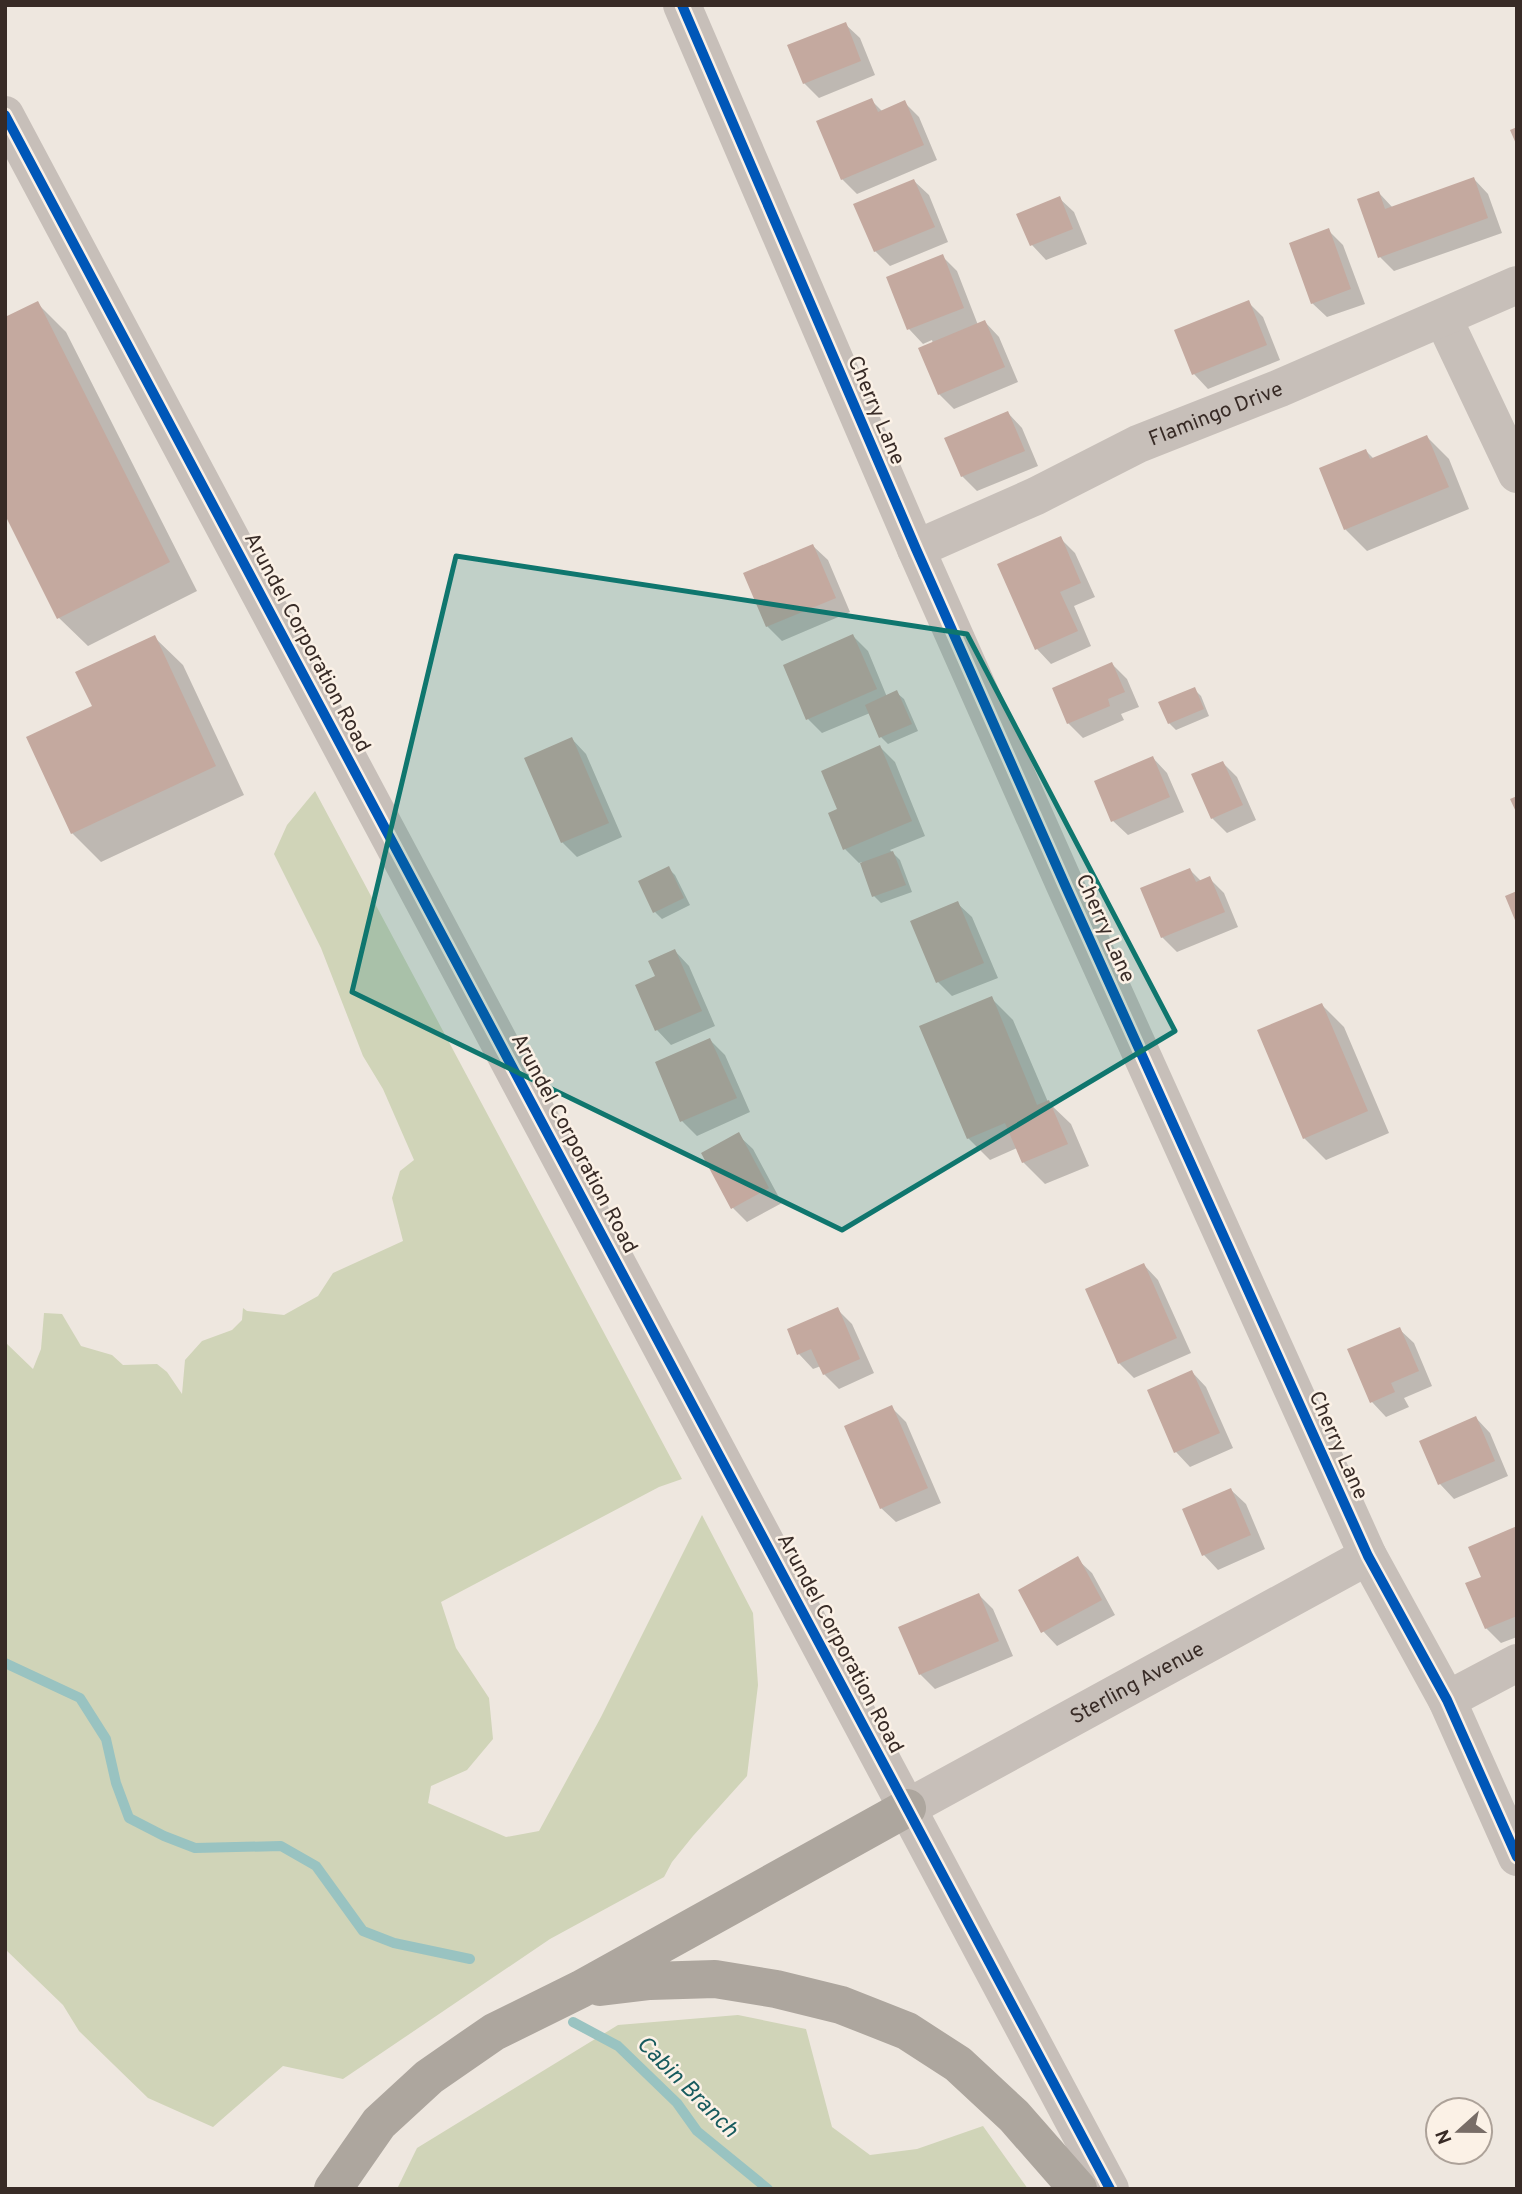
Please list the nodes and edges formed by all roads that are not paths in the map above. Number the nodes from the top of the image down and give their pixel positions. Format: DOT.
graph roads {
  1 [pos="682,5"];
  2 [pos="5,115"];
  3 [pos="1517,285"];
  4 [pos="1443,318"];
  5 [pos="1517,474"];
  6 [pos="916,549"];
  7 [pos="1368,1556"];
  8 [pos="1517,1663"];
  9 [pos="1447,1700"];
  10 [pos="907,1808"];
  11 [pos="1517,1857"];
  12 [pos="581,1989"];
  13 [pos="333,2189"];
  14 [pos="1078,2189"];
  15 [pos="1110,2189"];
  1 -- 6 [label="street, Cherry Lane"];
  2 -- 10 [label="street, Arundel Corporation Road"];
  3 -- 4 [label="street, Flamingo Drive"];
  4 -- 5 [label="street"];
  4 -- 6 [label="street, Flamingo Drive"];
  6 -- 7 [label="street, Cherry Lane"];
  7 -- 9 [label="street, Cherry Lane"];
  7 -- 10 [label="street, Sterling Avenue"];
  8 -- 9 [label="street"];
  9 -- 11 [label="street, Cherry Lane"];
  10 -- 12 [label="highway"];
  10 -- 15 [label="street, Arundel Corporation Road"];
  12 -- 13 [label="highway"];
  12 -- 14 [label="highway"];
}
